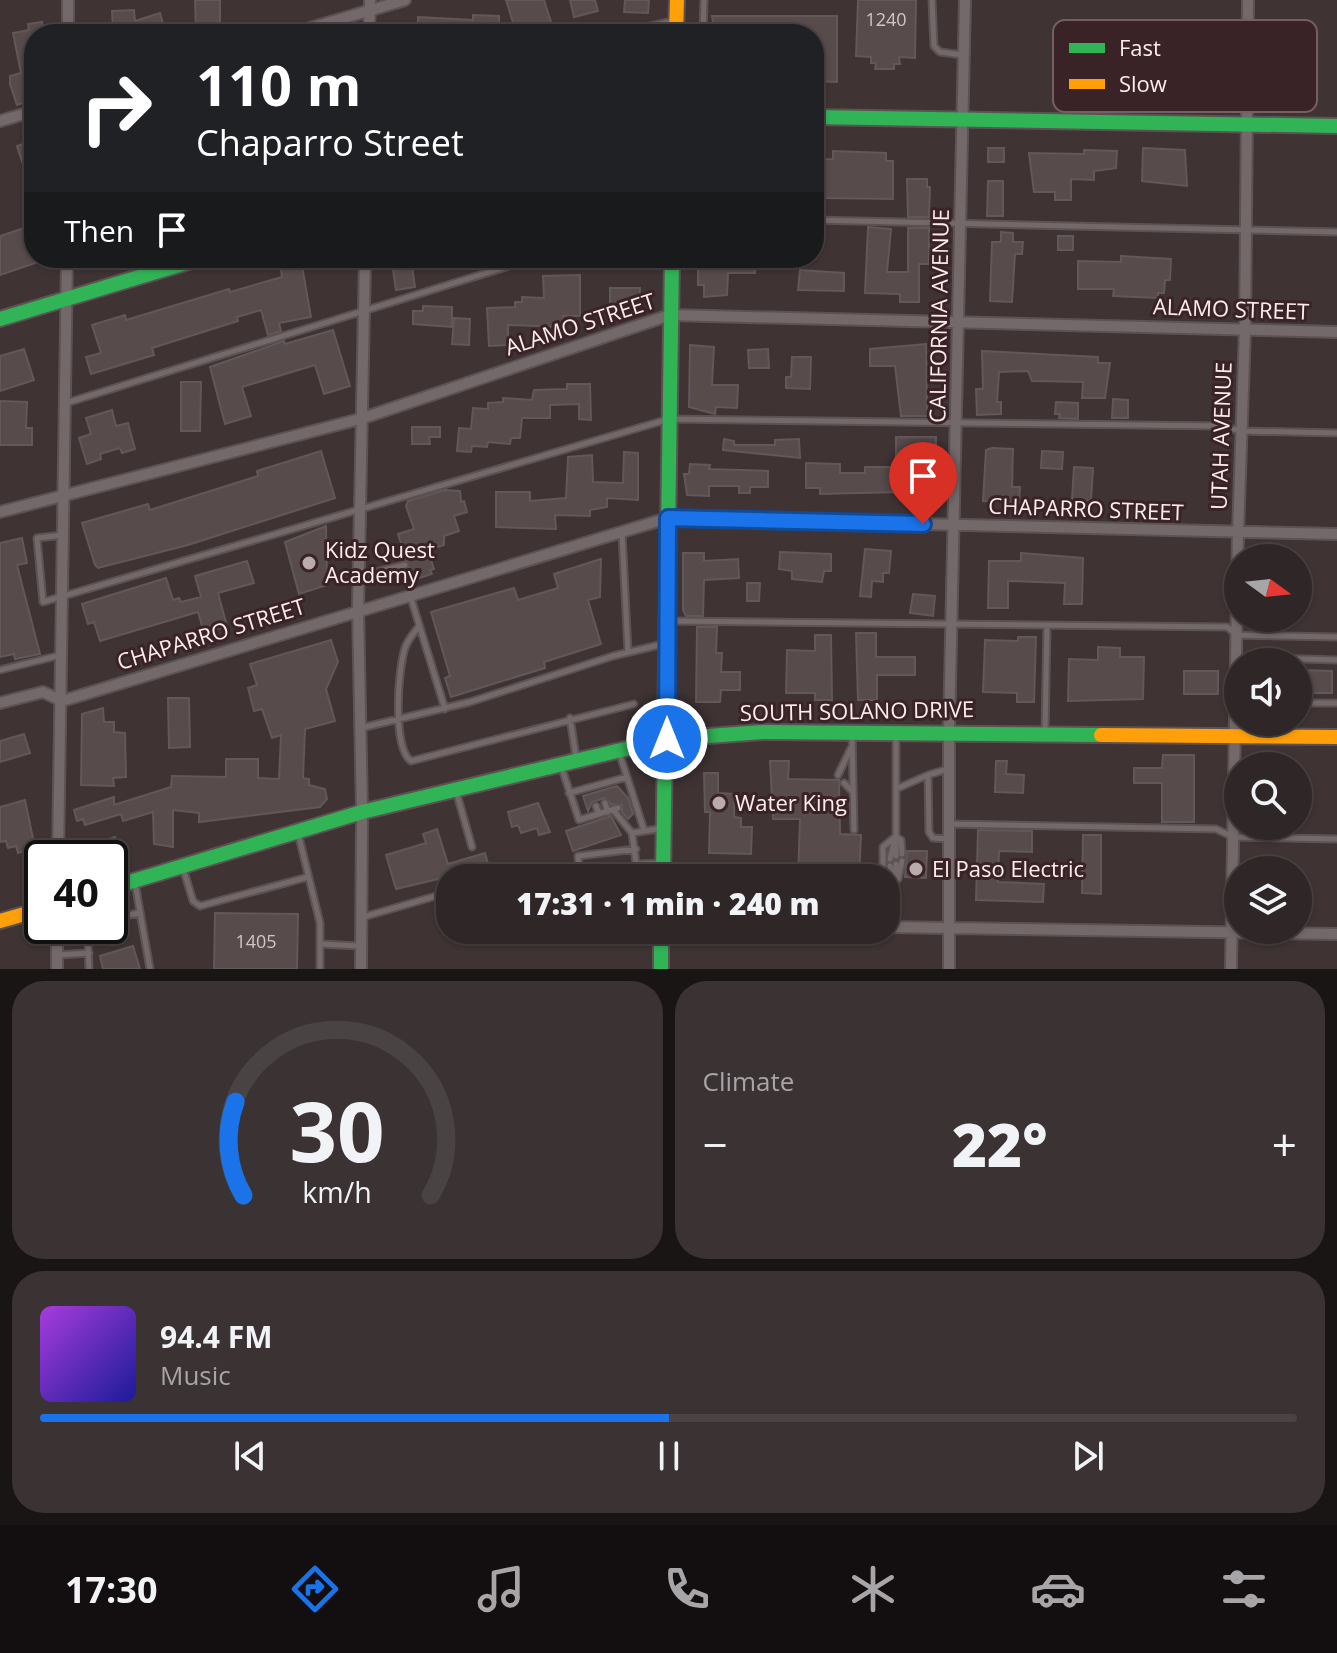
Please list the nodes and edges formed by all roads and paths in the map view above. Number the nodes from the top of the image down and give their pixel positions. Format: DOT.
graph roads {
  1 [pos="68,0"];
  2 [pos="405,0"];
  3 [pos="677,0"];
  4 [pos="704,0"];
  5 [pos="932,0"];
  6 [pos="965,0"];
  7 [pos="1248,0"];
  8 [pos="370,5"];
  9 [pos="1248,20"];
  10 [pos="68,24"];
  11 [pos="318,24"];
  12 [pos="676,24"];
  13 [pos="703,24"];
  14 [pos="964,55"];
  15 [pos="1245,112"];
  16 [pos="24,114"];
  17 [pos="824,117"];
  18 [pos="963,120"];
  19 [pos="0,121"];
  20 [pos="1245,124"];
  21 [pos="1337,126"];
  22 [pos="824,220"];
  23 [pos="961,222"];
  24 [pos="1245,228"];
  25 [pos="1337,232"];
  26 [pos="67,268"];
  27 [pos="165,268"];
  28 [pos="365,268"];
  29 [pos="501,268"];
  30 [pos="672,268"];
  31 [pos="67,297"];
  32 [pos="363,308"];
  33 [pos="670,315"];
  34 [pos="0,319"];
  35 [pos="960,322"];
  36 [pos="1245,329"];
  37 [pos="1337,332"];
  38 [pos="65,403"];
  39 [pos="360,419"];
  40 [pos="669,419"];
  41 [pos="957,424"];
  42 [pos="1242,431"];
  43 [pos="1337,433"];
  44 [pos="63,498"];
  45 [pos="359,510"];
  46 [pos="0,512"];
  47 [pos="668,518"];
  48 [pos="955,525"];
  49 [pos="622,532"];
  50 [pos="1238,533"];
  51 [pos="1337,534"];
  52 [pos="63,535"];
  53 [pos="405,565"];
  54 [pos="358,576"];
  55 [pos="409,594"];
  56 [pos="63,598"];
  57 [pos="358,609"];
  58 [pos="668,621"];
  59 [pos="952,625"];
  60 [pos="419,626"];
  61 [pos="1047,626"];
  62 [pos="1237,635"];
  63 [pos="1337,637"];
  64 [pos="668,643"];
  65 [pos="1237,648"];
  66 [pos="628,652"];
  67 [pos="63,655"];
  68 [pos="1312,659"];
  69 [pos="1337,660"];
  70 [pos="0,670"];
  71 [pos="62,701"];
  72 [pos="0,703"];
  73 [pos="1312,703"];
  74 [pos="1337,703"];
  75 [pos="634,704"];
  76 [pos="445,709"];
  77 [pos="570,718"];
  78 [pos="397,720"];
  79 [pos="360,729"];
  80 [pos="949,731"];
  81 [pos="896,732"];
  82 [pos="1045,733"];
  83 [pos="1312,734"];
  84 [pos="1224,735"];
  85 [pos="1337,737"];
  86 [pos="667,739"];
  87 [pos="852,739"];
  88 [pos="618,751"];
  89 [pos="577,761"];
  90 [pos="560,765"];
  91 [pos="949,769"];
  92 [pos="838,775"];
  93 [pos="928,775"];
  94 [pos="627,777"];
  95 [pos="844,783"];
  96 [pos="456,790"];
  97 [pos="895,790"];
  98 [pos="853,792"];
  99 [pos="569,793"];
  100 [pos="634,793"];
  101 [pos="628,798"];
  102 [pos="605,803"];
  103 [pos="596,806"];
  104 [pos="613,810"];
  105 [pos="362,812"];
  106 [pos="599,814"];
  107 [pos="949,824"];
  108 [pos="665,828"];
  109 [pos="644,830"];
  110 [pos="854,830"];
  111 [pos="298,832"];
  112 [pos="632,833"];
  113 [pos="1224,833"];
  114 [pos="896,837"];
  115 [pos="949,839"];
  116 [pos="1312,839"];
  117 [pos="1337,839"];
  118 [pos="58,840"];
  119 [pos="472,847"];
  120 [pos="636,849"];
  121 [pos="896,860"];
  122 [pos="579,864"];
  123 [pos="638,864"];
  124 [pos="663,864"];
  125 [pos="883,864"];
  126 [pos="896,864"];
  127 [pos="896,864"];
  128 [pos="183,866"];
  129 [pos="308,877"];
  130 [pos="135,881"];
  131 [pos="128,883"];
  132 [pos="436,896"];
  133 [pos="139,913"];
  134 [pos="24,914"];
  135 [pos="128,915"];
  136 [pos="361,918"];
  137 [pos="0,921"];
  138 [pos="900,927"];
  139 [pos="949,928"];
  140 [pos="1224,933"];
  141 [pos="1312,934"];
  142 [pos="1337,934"];
  143 [pos="57,944"];
  144 [pos="91,944"];
  145 [pos="320,944"];
  146 [pos="661,944"];
  147 [pos="1231,944"];
  148 [pos="361,946"];
  149 [pos="89,953"];
  150 [pos="57,955"];
  151 [pos="57,969"];
  152 [pos="89,969"];
  153 [pos="150,969"];
  154 [pos="320,969"];
  155 [pos="361,969"];
  156 [pos="661,969"];
  157 [pos="949,969"];
  158 [pos="1231,969"];
  1 -- 10 [label="street"];
  2 -- 8 [label="street"];
  3 -- 12 [label="street"];
  4 -- 13 [label="lane"];
  5 -- 14 [label="lane"];
  6 -- 14 [label="street, CALIFORNIA AVENUE"];
  7 -- 9 [label="street, UTAH AVENUE"];
  8 -- 11 [label="street"];
  14 -- 18 [label="street, CALIFORNIA AVENUE"];
  15 -- 20 [label="street, UTAH AVENUE"];
  16 -- 19 [label="street"];
  17 -- 18 [label="street"];
  18 -- 20 [label="street"];
  18 -- 23 [label="street, CALIFORNIA AVENUE"];
  20 -- 21 [label="street"];
  20 -- 24 [label="street, UTAH AVENUE"];
  22 -- 23 [label="lane"];
  23 -- 24 [label="lane"];
  23 -- 35 [label="street, CALIFORNIA AVENUE"];
  24 -- 25 [label="lane"];
  24 -- 36 [label="street, UTAH AVENUE"];
  26 -- 31 [label="street"];
  27 -- 31 [label="street"];
  28 -- 32 [label="street"];
  29 -- 32 [label="lane"];
  30 -- 33 [label="street"];
  31 -- 34 [label="street"];
  31 -- 38 [label="street"];
  32 -- 38 [label="lane"];
  32 -- 39 [label="street"];
  33 -- 35 [label="street, ALAMO STREET"];
  33 -- 39 [label="street, ALAMO STREET"];
  33 -- 40 [label="street"];
  35 -- 36 [label="street, ALAMO STREET"];
  35 -- 41 [label="street, CALIFORNIA AVENUE"];
  36 -- 37 [label="street, ALAMO STREET"];
  36 -- 42 [label="street, UTAH AVENUE"];
  38 -- 44 [label="street"];
  39 -- 44 [label="street, ALAMO STREET"];
  39 -- 45 [label="street"];
  40 -- 41 [label="lane"];
  40 -- 45 [label="lane"];
  40 -- 47 [label="street"];
  41 -- 42 [label="lane"];
  41 -- 48 [label="street, CALIFORNIA AVENUE"];
  42 -- 43 [label="lane"];
  42 -- 50 [label="street, UTAH AVENUE"];
  44 -- 46 [label="street, ALAMO STREET"];
  44 -- 52 [label="street"];
  45 -- 54 [label="street"];
  45 -- 56 [label="lane"];
  47 -- 48 [label="street, CHAPARRO STREET"];
  47 -- 49 [label="street, CHAPARRO STREET"];
  47 -- 58 [label="street"];
  48 -- 50 [label="street, CHAPARRO STREET"];
  48 -- 59 [label="street, CALIFORNIA AVENUE"];
  49 -- 55 [label="street, CHAPARRO STREET"];
  49 -- 66 [label="lane"];
  50 -- 51 [label="street, CHAPARRO STREET"];
  50 -- 62 [label="street, UTAH AVENUE"];
  52 -- 56 [label="street"];
  52 -- 56 [label="lane"];
  53 -- 54 [label="lane"];
  54 -- 57 [label="street"];
  55 -- 57 [label="street, CHAPARRO STREET"];
  55 -- 60 [label="lane"];
  56 -- 67 [label="street"];
  57 -- 71 [label="street, CHAPARRO STREET"];
  57 -- 79 [label="street"];
  58 -- 59 [label="lane"];
  58 -- 64 [label="street"];
  59 -- 61 [label="lane"];
  59 -- 80 [label="street, CALIFORNIA AVENUE"];
  60 -- 76 [label="lane"];
  60 -- 78 [label="lane"];
  61 -- 62 [label="lane"];
  61 -- 82 [label="lane"];
  62 -- 63 [label="lane"];
  62 -- 65 [label="street, UTAH AVENUE"];
  64 -- 66 [label="lane"];
  64 -- 86 [label="street"];
  66 -- 76 [label="lane"];
  67 -- 70 [label="lane"];
  67 -- 71 [label="street"];
  68 -- 69 [label="lane"];
  71 -- 72 [label="street, CHAPARRO STREET"];
  71 -- 118 [label="street"];
  73 -- 74 [label="lane"];
  75 -- 77 [label="lane"];
  76 -- 78 [label="lane"];
  77 -- 78 [label="lane"];
  77 -- 89 [label="lane"];
  78 -- 79 [label="lane"];
  79 -- 105 [label="street"];
  80 -- 81 [label="street, SOUTH SOLANO DRIVE"];
  80 -- 82 [label="street, SOUTH SOLANO DRIVE"];
  80 -- 91 [label="street, CALIFORNIA AVENUE"];
  81 -- 87 [label="street, SOUTH SOLANO DRIVE"];
  81 -- 97 [label="lane"];
  82 -- 84 [label="street, SOUTH SOLANO DRIVE"];
  83 -- 85 [label="street, SOUTH SOLANO DRIVE"];
  86 -- 87 [label="street, SOUTH SOLANO DRIVE"];
  86 -- 88 [label="street, SOUTH SOLANO DRIVE"];
  86 -- 108 [label="street"];
  87 -- 92 [label="lane"];
  87 -- 98 [label="lane"];
  88 -- 89 [label="street, SOUTH SOLANO DRIVE"];
  88 -- 94 [label="lane"];
  89 -- 90 [label="street, SOUTH SOLANO DRIVE"];
  90 -- 96 [label="street, SOUTH SOLANO DRIVE"];
  90 -- 99 [label="lane"];
  91 -- 93 [label="lane"];
  91 -- 107 [label="street, CALIFORNIA AVENUE"];
  93 -- 97 [label="lane"];
  93 -- 115 [label="lane"];
  94 -- 99 [label="lane"];
  94 -- 100 [label="lane"];
  95 -- 98 [label="lane"];
  96 -- 105 [label="street, SOUTH SOLANO DRIVE"];
  96 -- 119 [label="lane"];
  97 -- 114 [label="lane"];
  98 -- 110 [label="lane"];
  99 -- 106 [label="lane"];
  100 -- 101 [label="lane"];
  100 -- 109 [label="lane"];
  102 -- 104 [label="lane"];
  103 -- 106 [label="lane"];
  104 -- 106 [label="lane"];
  104 -- 112 [label="lane"];
  105 -- 111 [label="street, SOUTH SOLANO DRIVE"];
  105 -- 136 [label="street"];
  107 -- 113 [label="lane"];
  107 -- 115 [label="street, CALIFORNIA AVENUE"];
  108 -- 109 [label="lane"];
  108 -- 124 [label="street"];
  109 -- 112 [label="lane"];
  111 -- 128 [label="street, SOUTH SOLANO DRIVE"];
  111 -- 129 [label="lane"];
  112 -- 120 [label="lane"];
  114 -- 121 [label="lane"];
  114 -- 125 [label="lane"];
  115 -- 139 [label="street, CALIFORNIA AVENUE"];
  116 -- 117 [label="lane"];
  120 -- 122 [label="lane"];
  120 -- 123 [label="lane"];
  121 -- 126 [label="lane"];
  121 -- 127 [label="lane"];
  128 -- 129 [label="lane"];
  128 -- 130 [label="street, SOUTH SOLANO DRIVE"];
  129 -- 145 [label="lane"];
  130 -- 131 [label="street, SOUTH SOLANO DRIVE"];
  130 -- 133 [label="lane"];
  132 -- 136 [label="lane"];
  133 -- 135 [label="lane"];
  133 -- 153 [label="lane"];
  134 -- 137 [label="street"];
  136 -- 148 [label="street"];
  138 -- 139 [label="street"];
  139 -- 140 [label="street"];
  139 -- 157 [label="street, CALIFORNIA AVENUE"];
  141 -- 142 [label="street"];
  143 -- 150 [label="street"];
  144 -- 149 [label="lane"];
  145 -- 148 [label="lane"];
  145 -- 154 [label="lane"];
  146 -- 156 [label="street"];
  147 -- 158 [label="street, UTAH AVENUE"];
  148 -- 155 [label="street"];
  149 -- 150 [label="lane"];
  149 -- 152 [label="lane"];
  150 -- 151 [label="street"];
}
